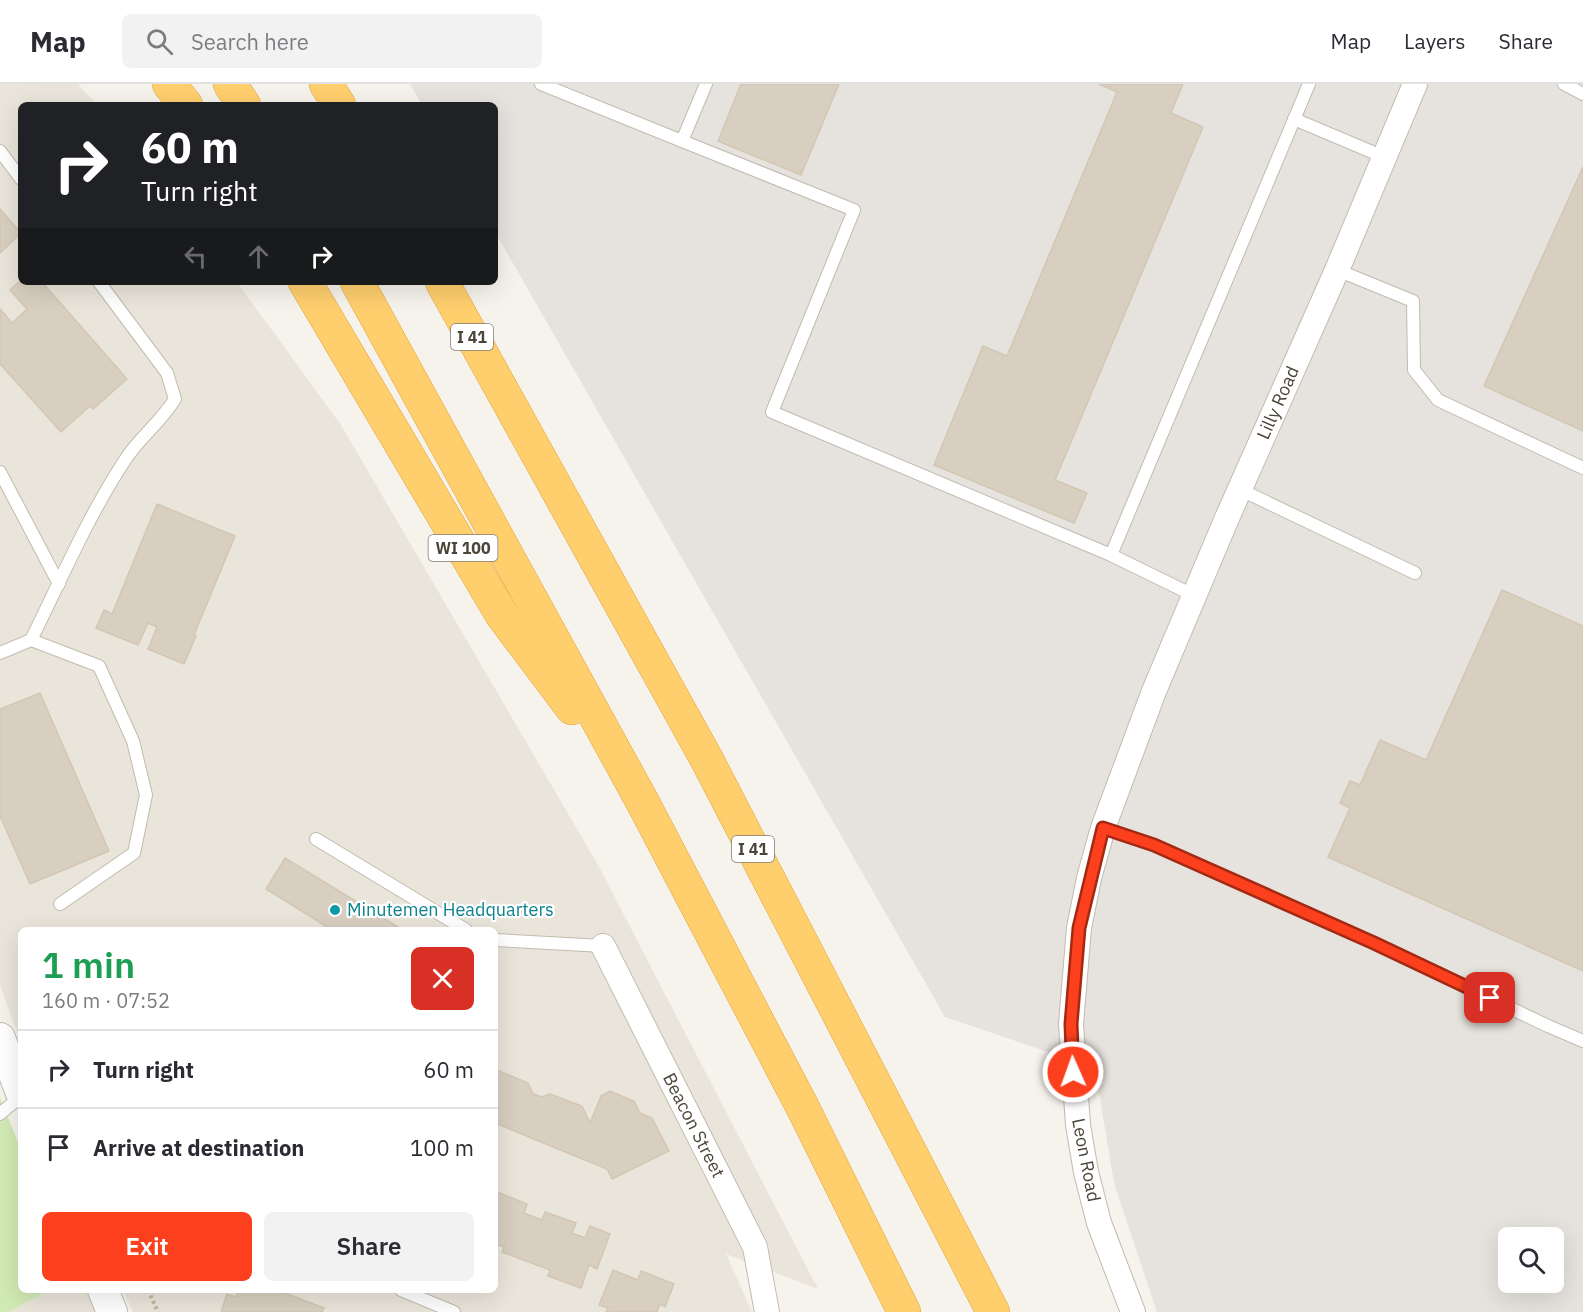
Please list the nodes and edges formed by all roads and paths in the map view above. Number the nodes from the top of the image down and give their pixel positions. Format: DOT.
graph roads {
  1 [pos="169,84"];
  2 [pos="230,84"];
  3 [pos="326,84"];
  4 [pos="542,84"];
  5 [pos="706,84"];
  6 [pos="1309,84"];
  7 [pos="1415,84"];
  8 [pos="1564,84"];
  9 [pos="1583,94"];
  10 [pos="184,102"];
  11 [pos="242,102"];
  12 [pos="337,102"];
  13 [pos="1294,119"];
  14 [pos="682,141"];
  15 [pos="0,151"];
  16 [pos="1384,157"];
  17 [pos="18,175"];
  18 [pos="1337,270"];
  19 [pos="101,285"];
  20 [pos="307,285"];
  21 [pos="359,285"];
  22 [pos="444,285"];
  23 [pos="1583,468"];
  24 [pos="0,472"];
  25 [pos="1239,489"];
  26 [pos="1111,555"];
  27 [pos="1415,573"];
  28 [pos="59,584"];
  29 [pos="1195,596"];
  30 [pos="31,640"];
  31 [pos="0,653"];
  32 [pos="1142,724"];
  33 [pos="642,801"];
  34 [pos="1103,828"];
  35 [pos="316,839"];
  36 [pos="60,904"];
  37 [pos="461,927"];
  38 [pos="498,940"];
  39 [pos="603,945"];
  40 [pos="0,1038"];
  41 [pos="1583,1041"];
  42 [pos="18,1087"];
  43 [pos="18,1098"];
  44 [pos="0,1114"];
  45 [pos="104,1293"];
  46 [pos="149,1293"];
  47 [pos="408,1293"];
  48 [pos="112,1312"];
  49 [pos="158,1312"];
  50 [pos="454,1312"];
  51 [pos="767,1312"];
  52 [pos="904,1312"];
  53 [pos="993,1312"];
  54 [pos="1134,1312"];
  1 -- 10 [label="highway"];
  2 -- 11 [label="highway"];
  3 -- 12 [label="highway"];
  4 -- 14 [label="lane"];
  5 -- 14 [label="lane"];
  6 -- 13 [label="lane"];
  7 -- 16 [label="street, Lilly Road"];
  8 -- 9 [label="lane"];
  13 -- 16 [label="lane"];
  13 -- 26 [label="lane"];
  14 -- 26 [label="lane"];
  15 -- 17 [label="lane"];
  16 -- 18 [label="street, Lilly Road"];
  18 -- 23 [label="lane"];
  18 -- 25 [label="street, Lilly Road"];
  19 -- 28 [label="lane"];
  20 -- 33 [label="highway, WI 100"];
  21 -- 33 [label="highway"];
  22 -- 53 [label="highway, I 41"];
  24 -- 28 [label="lane"];
  25 -- 27 [label="lane"];
  25 -- 29 [label="street, Lilly Road"];
  26 -- 29 [label="lane"];
  28 -- 30 [label="lane"];
  29 -- 32 [label="street, Lilly Road"];
  30 -- 31 [label="lane"];
  30 -- 36 [label="lane"];
  32 -- 34 [label="street, Leon Road"];
  33 -- 52 [label="highway"];
  34 -- 41 [label="lane"];
  34 -- 54 [label="street, Leon Road"];
  35 -- 37 [label="lane"];
  38 -- 39 [label="lane"];
  39 -- 51 [label="street, Beacon Street"];
  40 -- 42 [label="street"];
  43 -- 44 [label="lane"];
  45 -- 48 [label="street"];
  46 -- 49 [label="path"];
  47 -- 50 [label="lane"];
}
